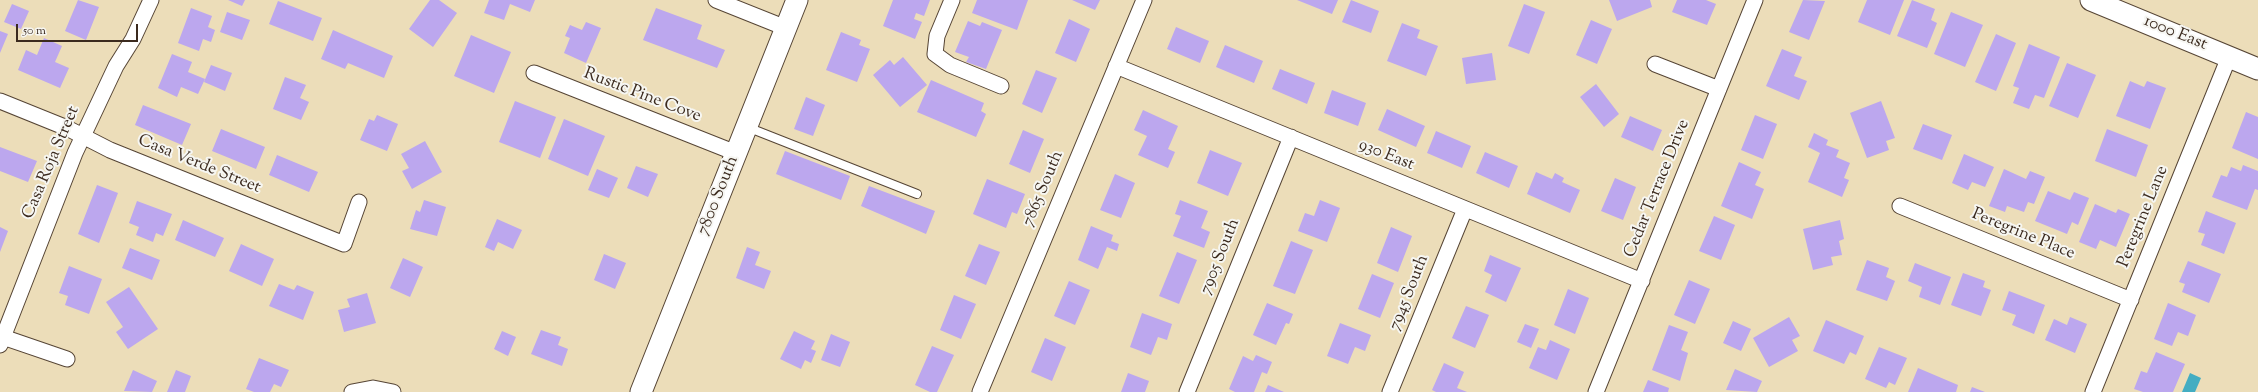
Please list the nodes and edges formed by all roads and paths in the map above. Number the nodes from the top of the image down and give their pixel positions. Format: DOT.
graph roads {
  1 [pos="151,0"];
  2 [pos="716,0"];
  3 [pos="797,0"];
  4 [pos="952,0"];
  5 [pos="1144,0"];
  6 [pos="1755,0"];
  7 [pos="2091,0"];
  8 [pos="786,28"];
  9 [pos="2229,57"];
  10 [pos="1655,64"];
  11 [pos="1116,66"];
  12 [pos="2258,69"];
  13 [pos="534,74"];
  14 [pos="1001,86"];
  15 [pos="1719,89"];
  16 [pos="0,101"];
  17 [pos="747,127"];
  18 [pos="84,136"];
  19 [pos="1291,137"];
  20 [pos="736,153"];
  21 [pos="917,194"];
  22 [pos="360,202"];
  23 [pos="1900,206"];
  24 [pos="1465,209"];
  25 [pos="1642,281"];
  26 [pos="2131,300"];
  27 [pos="1,340"];
  28 [pos="67,359"];
  29 [pos="352,392"];
  30 [pos="393,392"];
  31 [pos="641,392"];
  32 [pos="980,392"];
  33 [pos="1187,392"];
  34 [pos="1390,392"];
  35 [pos="1596,392"];
  36 [pos="2093,392"];
  1 -- 18 [label="street, Casa Roja Street"];
  2 -- 8 [label="street"];
  3 -- 8 [label="main road, 7800 South"];
  4 -- 14 [label="street"];
  5 -- 11 [label="street, 7865 South"];
  6 -- 15 [label="street, Cedar Terrace Drive"];
  7 -- 9 [label="main road, 1000 East"];
  8 -- 17 [label="main road, 7800 South"];
  9 -- 12 [label="main road, 1000 East"];
  9 -- 26 [label="street, Peregrine Lane"];
  10 -- 15 [label="street"];
  11 -- 19 [label="street, 930 East"];
  11 -- 32 [label="street, 7865 South"];
  13 -- 20 [label="street, Rustic Pine Cove"];
  15 -- 25 [label="street, Cedar Terrace Drive"];
  16 -- 18 [label="street, Casa Verde Street"];
  17 -- 20 [label="main road, 7800 South"];
  17 -- 21 [label="lane"];
  18 -- 22 [label="street, Casa Verde Street"];
  18 -- 27 [label="street, Casa Roja Street"];
  19 -- 24 [label="street, 930 East"];
  19 -- 33 [label="street, 7905 South"];
  20 -- 31 [label="main road, 7800 South"];
  23 -- 26 [label="street, Peregrine Place"];
  24 -- 25 [label="street, 930 East"];
  24 -- 34 [label="street, 7945 South"];
  25 -- 35 [label="street, Cedar Terrace Drive"];
  26 -- 36 [label="street, Peregrine Lane"];
  27 -- 28 [label="street"];
  29 -- 30 [label="street"];
}
